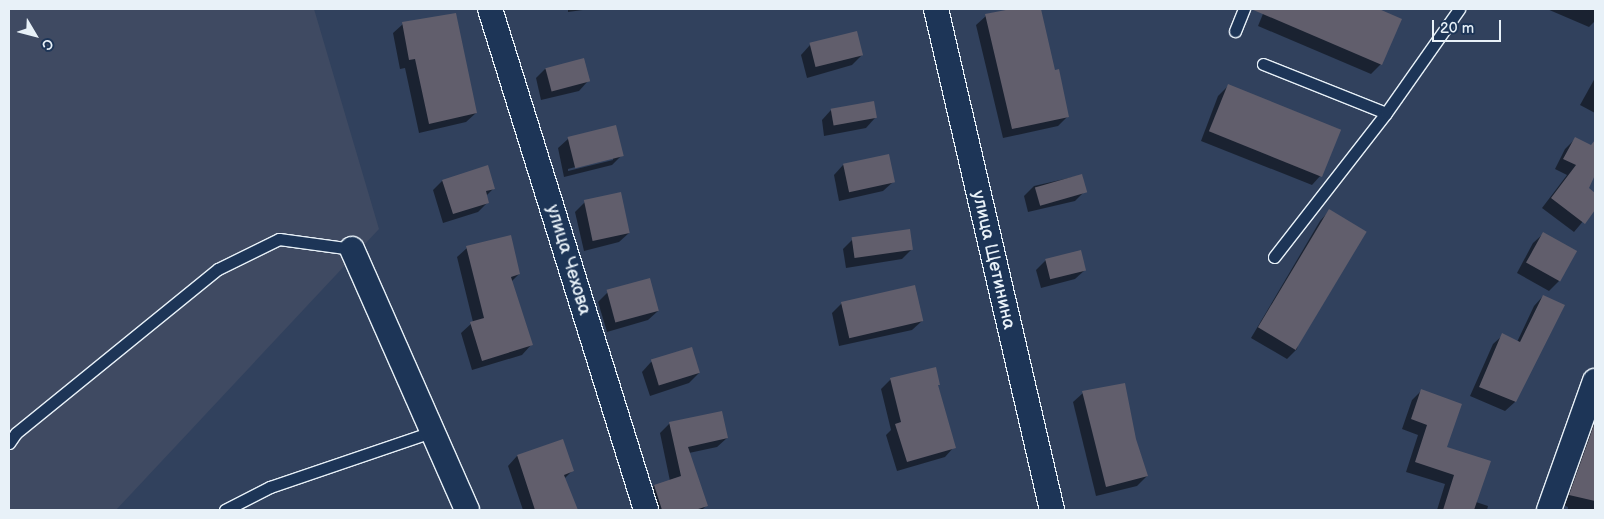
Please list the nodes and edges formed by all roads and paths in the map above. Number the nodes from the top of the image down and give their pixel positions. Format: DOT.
graph roads {
  1 [pos="490,9"];
  2 [pos="936,9"];
  3 [pos="1244,9"];
  4 [pos="1459,9"];
  5 [pos="1235,31"];
  6 [pos="1263,64"];
  7 [pos="1386,113"];
  8 [pos="352,249"];
  9 [pos="1274,257"];
  10 [pos="1595,381"];
  11 [pos="432,432"];
  12 [pos="12,433"];
  13 [pos="9,444"];
  14 [pos="225,510"];
  15 [pos="467,510"];
  16 [pos="646,510"];
  17 [pos="1052,510"];
  18 [pos="1549,510"];
  1 -- 16 [label="street, улица Чехова"];
  2 -- 17 [label="street, улица Щетинина"];
  3 -- 5 [label="lane"];
  4 -- 7 [label="lane"];
  6 -- 7 [label="lane"];
  7 -- 9 [label="lane"];
  8 -- 11 [label="street"];
  8 -- 12 [label="lane"];
  10 -- 18 [label="street"];
  11 -- 14 [label="lane"];
  11 -- 15 [label="street"];
  12 -- 13 [label="lane"];
}
